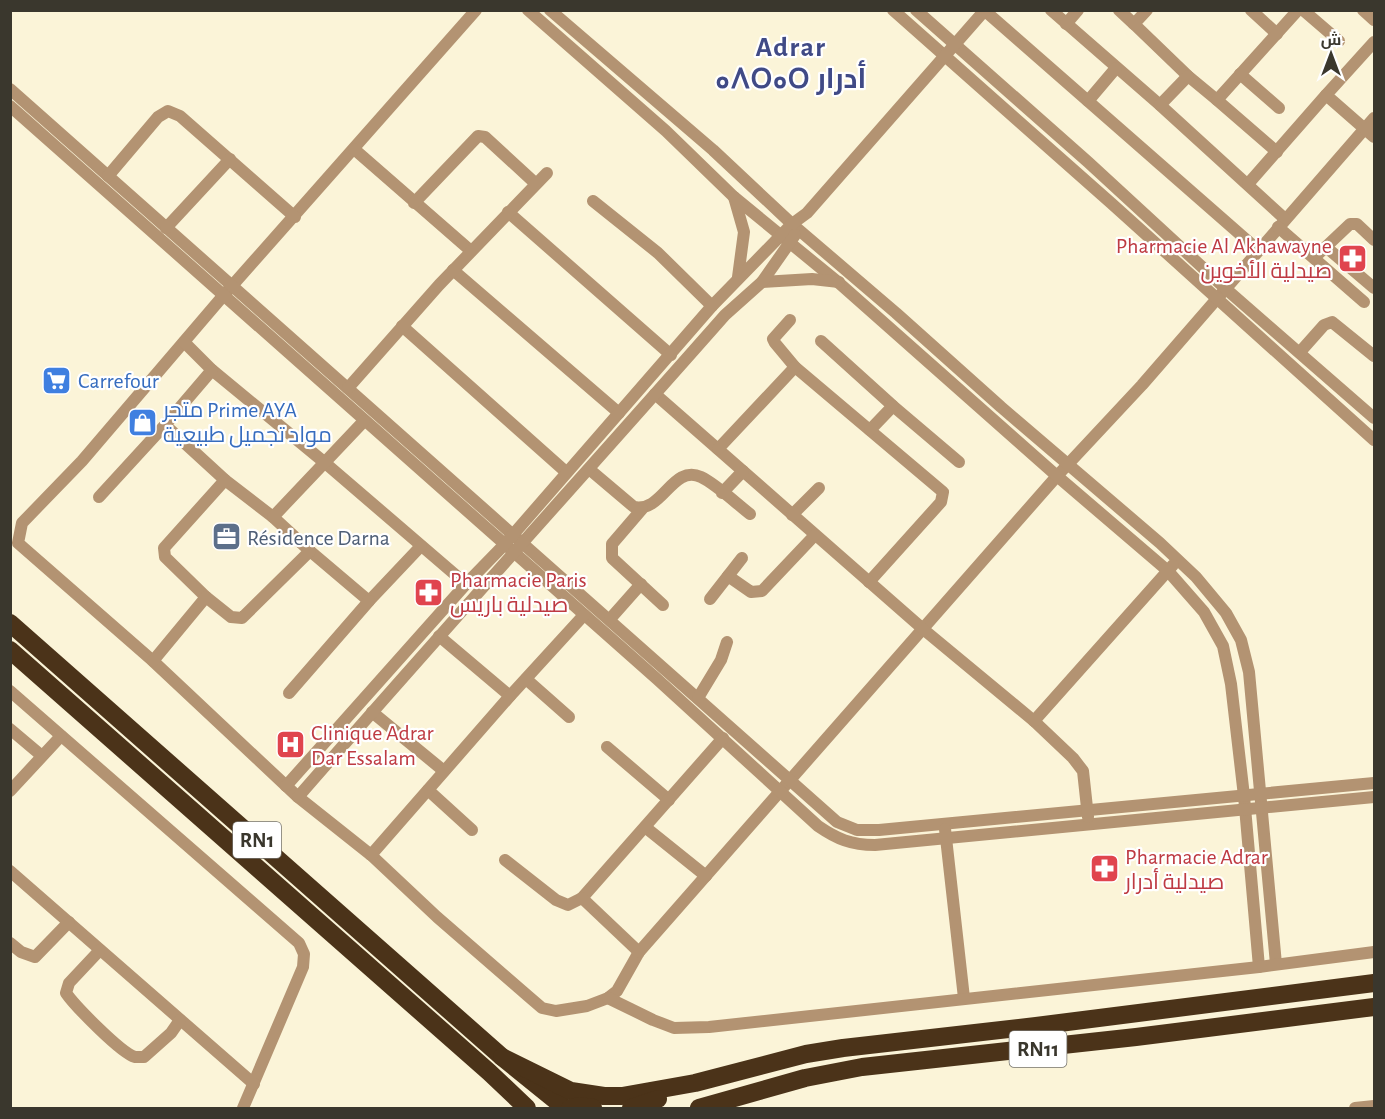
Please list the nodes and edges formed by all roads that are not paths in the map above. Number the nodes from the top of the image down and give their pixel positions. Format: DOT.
graph roads {
  1 [pos="476,10"];
  2 [pos="528,10"];
  3 [pos="550,10"];
  4 [pos="893,10"];
  5 [pos="916,10"];
  6 [pos="1051,10"];
  7 [pos="1078,10"];
  8 [pos="1119,10"];
  9 [pos="1147,10"];
  10 [pos="1251,10"];
  11 [pos="1298,10"];
  12 [pos="1303,10"];
  13 [pos="1363,10"];
  14 [pos="985,11"];
  15 [pos="1374,20"];
  16 [pos="1066,24"];
  17 [pos="1134,24"];
  18 [pos="1277,34"];
  19 [pos="1339,41"];
  20 [pos="1374,42"];
  21 [pos="955,46"];
  22 [pos="944,57"];
  23 [pos="1116,68"];
  24 [pos="1240,74"];
  25 [pos="1188,76"];
  26 [pos="10,89"];
  27 [pos="1326,95"];
  28 [pos="1217,100"];
  29 [pos="1088,101"];
  30 [pos="1160,105"];
  31 [pos="10,106"];
  32 [pos="1279,108"];
  33 [pos="1374,118"];
  34 [pos="1365,128"];
  35 [pos="1374,137"];
  36 [pos="354,149"];
  37 [pos="1277,152"];
  38 [pos="230,159"];
  39 [pos="547,173"];
  40 [pos="108,176"];
  41 [pos="535,183"];
  42 [pos="1248,184"];
  43 [pos="734,197"];
  44 [pos="593,201"];
  45 [pos="414,203"];
  46 [pos="508,212"];
  47 [pos="295,217"];
  48 [pos="1282,223"];
  49 [pos="795,227"];
  50 [pos="166,228"];
  51 [pos="785,238"];
  52 [pos="1374,240"];
  53 [pos="1326,247"];
  54 [pos="1258,250"];
  55 [pos="471,251"];
  56 [pos="1314,258"];
  57 [pos="453,270"];
  58 [pos="738,277"];
  59 [pos="762,282"];
  60 [pos="839,283"];
  61 [pos="233,285"];
  62 [pos="1374,288"];
  63 [pos="1226,289"];
  64 [pos="223,296"];
  65 [pos="1216,299"];
  66 [pos="1364,302"];
  67 [pos="712,306"];
  68 [pos="790,320"];
  69 [pos="402,326"];
  70 [pos="821,341"];
  71 [pos="184,342"];
  72 [pos="1300,352"];
  73 [pos="1374,354"];
  74 [pos="671,355"];
  75 [pos="795,367"];
  76 [pos="212,370"];
  77 [pos="348,387"];
  78 [pos="656,394"];
  79 [pos="893,406"];
  80 [pos="619,414"];
  81 [pos="1374,418"];
  82 [pos="364,421"];
  83 [pos="165,425"];
  84 [pos="870,430"];
  85 [pos="1373,435"];
  86 [pos="718,450"];
  87 [pos="324,462"];
  88 [pos="959,462"];
  89 [pos="1068,465"];
  90 [pos="589,469"];
  91 [pos="742,471"];
  92 [pos="566,472"];
  93 [pos="1057,476"];
  94 [pos="225,480"];
  95 [pos="819,488"];
  96 [pos="722,493"];
  97 [pos="99,497"];
  98 [pos="642,509"];
  99 [pos="750,514"];
  100 [pos="792,515"];
  101 [pos="273,517"];
  102 [pos="815,535"];
  103 [pos="508,540"];
  104 [pos="421,546"];
  105 [pos="518,549"];
  106 [pos="310,551"];
  107 [pos="742,558"];
  108 [pos="1178,560"];
  109 [pos="1168,571"];
  110 [pos="728,576"];
  111 [pos="869,582"];
  112 [pos="466,584"];
  113 [pos="641,584"];
  114 [pos="206,597"];
  115 [pos="710,599"];
  116 [pos="369,601"];
  117 [pos="663,604"];
  118 [pos="584,615"];
  119 [pos="610,619"];
  120 [pos="10,623"];
  121 [pos="923,629"];
  122 [pos="439,636"];
  123 [pos="727,642"];
  124 [pos="10,650"];
  125 [pos="153,662"];
  126 [pos="526,679"];
  127 [pos="10,691"];
  128 [pos="289,693"];
  129 [pos="510,696"];
  130 [pos="698,698"];
  131 [pos="372,712"];
  132 [pos="569,717"];
  133 [pos="1034,721"];
  134 [pos="10,729"];
  135 [pos="60,736"];
  136 [pos="723,738"];
  137 [pos="606,747"];
  138 [pos="42,756"];
  139 [pos="444,771"];
  140 [pos="790,782"];
  141 [pos="1374,783"];
  142 [pos="286,786"];
  143 [pos="428,790"];
  144 [pos="10,791"];
  145 [pos="781,791"];
  146 [pos="1260,794"];
  147 [pos="1244,796"];
  148 [pos="298,797"];
  149 [pos="1374,797"];
  150 [pos="669,800"];
  151 [pos="1262,808"];
  152 [pos="1246,809"];
  153 [pos="1087,810"];
  154 [pos="944,824"];
  155 [pos="1088,824"];
  156 [pos="645,826"];
  157 [pos="893,829"];
  158 [pos="472,830"];
  159 [pos="946,838"];
  160 [pos="894,843"];
  161 [pos="371,855"];
  162 [pos="505,860"];
  163 [pos="10,871"];
  164 [pos="705,876"];
  165 [pos="582,898"];
  166 [pos="69,922"];
  167 [pos="10,943"];
  168 [pos="100,950"];
  169 [pos="639,952"];
  170 [pos="1374,952"];
  171 [pos="1276,964"];
  172 [pos="1259,967"];
  173 [pos="1374,983"];
  174 [pos="608,998"];
  175 [pos="964,998"];
  176 [pos="1374,1007"];
  177 [pos="180,1020"];
  178 [pos="502,1057"];
  179 [pos="696,1083"];
  180 [pos="255,1084"];
  181 [pos="507,1089"];
  182 [pos="243,1108"];
  183 [pos="508,1108"];
  184 [pos="527,1108"];
  185 [pos="565,1108"];
  186 [pos="570,1108"];
  187 [pos="593,1108"];
  188 [pos="631,1108"];
  189 [pos="699,1108"];
  1 -- 36 [label="street"];
  2 -- 43 [label="street"];
  3 -- 49 [label="street"];
  4 -- 22 [label="street"];
  5 -- 21 [label="street"];
  6 -- 16 [label="street"];
  7 -- 16 [label="street"];
  8 -- 17 [label="street"];
  9 -- 17 [label="street"];
  10 -- 18 [label="street"];
  11 -- 18 [label="street"];
  12 -- 19 [label="street"];
  13 -- 15 [label="street"];
  14 -- 21 [label="street"];
  14 -- 29 [label="street"];
  16 -- 23 [label="street"];
  17 -- 25 [label="street"];
  18 -- 24 [label="street"];
  20 -- 27 [label="street"];
  21 -- 22 [label="street"];
  21 -- 63 [label="street"];
  22 -- 49 [label="street"];
  22 -- 65 [label="street"];
  23 -- 29 [label="street"];
  23 -- 30 [label="street"];
  24 -- 28 [label="street"];
  24 -- 32 [label="street"];
  25 -- 28 [label="street"];
  25 -- 30 [label="street"];
  26 -- 40 [label="street"];
  27 -- 34 [label="street"];
  27 -- 37 [label="street"];
  28 -- 37 [label="street"];
  29 -- 54 [label="street"];
  30 -- 42 [label="street"];
  31 -- 64 [label="street"];
  33 -- 34 [label="street"];
  34 -- 35 [label="street"];
  34 -- 48 [label="street"];
  36 -- 45 [label="street"];
  36 -- 47 [label="street"];
  37 -- 42 [label="street"];
  38 -- 40 [label="street"];
  38 -- 47 [label="street"];
  38 -- 50 [label="street"];
  39 -- 41 [label="street"];
  40 -- 50 [label="street"];
  41 -- 45 [label="street"];
  41 -- 46 [label="street"];
  42 -- 48 [label="street"];
  43 -- 51 [label="street"];
  43 -- 58 [label="street"];
  44 -- 67 [label="street"];
  45 -- 55 [label="street"];
  46 -- 55 [label="street"];
  46 -- 74 [label="street"];
  47 -- 61 [label="street"];
  48 -- 54 [label="street"];
  48 -- 56 [label="street"];
  49 -- 51 [label="street"];
  49 -- 89 [label="street"];
  50 -- 61 [label="street"];
  51 -- 58 [label="street"];
  51 -- 59 [label="street"];
  51 -- 60 [label="street"];
  52 -- 53 [label="street"];
  53 -- 56 [label="street"];
  53 -- 62 [label="street"];
  54 -- 63 [label="street"];
  55 -- 57 [label="street"];
  56 -- 66 [label="street"];
  57 -- 69 [label="street"];
  57 -- 80 [label="street"];
  58 -- 67 [label="street"];
  59 -- 60 [label="street"];
  59 -- 78 [label="street"];
  60 -- 93 [label="street"];
  61 -- 64 [label="street"];
  61 -- 77 [label="street"];
  63 -- 65 [label="street"];
  63 -- 72 [label="street"];
  64 -- 71 [label="street"];
  64 -- 82 [label="street"];
  65 -- 85 [label="street"];
  65 -- 89 [label="street"];
  67 -- 74 [label="street"];
  68 -- 75 [label="street"];
  69 -- 77 [label="street"];
  69 -- 92 [label="street"];
  70 -- 79 [label="street"];
  71 -- 76 [label="street"];
  71 -- 125 [label="street"];
  72 -- 73 [label="street"];
  72 -- 81 [label="street"];
  74 -- 80 [label="street"];
  75 -- 84 [label="street"];
  75 -- 86 [label="street"];
  76 -- 83 [label="street"];
  76 -- 87 [label="street"];
  77 -- 103 [label="street"];
  78 -- 86 [label="street"];
  78 -- 90 [label="street"];
  79 -- 84 [label="street"];
  79 -- 88 [label="street"];
  80 -- 92 [label="street"];
  82 -- 87 [label="street"];
  82 -- 103 [label="street"];
  83 -- 94 [label="street"];
  83 -- 97 [label="street"];
  84 -- 111 [label="street"];
  86 -- 91 [label="street"];
  87 -- 101 [label="street"];
  87 -- 104 [label="street"];
  89 -- 93 [label="street"];
  89 -- 108 [label="street"];
  90 -- 98 [label="street"];
  90 -- 105 [label="street"];
  91 -- 96 [label="street"];
  91 -- 100 [label="street"];
  92 -- 103 [label="street"];
  93 -- 109 [label="street"];
  93 -- 121 [label="street"];
  94 -- 101 [label="street"];
  94 -- 114 [label="street"];
  95 -- 100 [label="street"];
  96 -- 98 [label="street"];
  96 -- 99 [label="street"];
  98 -- 113 [label="street"];
  100 -- 102 [label="street"];
  101 -- 106 [label="street"];
  102 -- 110 [label="street"];
  102 -- 111 [label="street"];
  103 -- 105 [label="street"];
  103 -- 112 [label="street"];
  104 -- 112 [label="street"];
  104 -- 116 [label="street"];
  105 -- 118 [label="street"];
  105 -- 119 [label="street"];
  105 -- 122 [label="street"];
  106 -- 114 [label="street"];
  106 -- 116 [label="street"];
  107 -- 110 [label="street"];
  108 -- 109 [label="street"];
  108 -- 146 [label="street"];
  109 -- 133 [label="street"];
  109 -- 147 [label="street"];
  110 -- 115 [label="street"];
  111 -- 121 [label="street"];
  112 -- 142 [label="street"];
  113 -- 117 [label="street"];
  113 -- 119 [label="street"];
  114 -- 125 [label="street"];
  116 -- 128 [label="street"];
  118 -- 126 [label="street"];
  118 -- 136 [label="street"];
  119 -- 130 [label="street"];
  120 -- 178 [label="highway, RN1"];
  121 -- 133 [label="street"];
  121 -- 140 [label="street"];
  122 -- 129 [label="street"];
  122 -- 131 [label="street"];
  123 -- 130 [label="street"];
  124 -- 181 [label="highway, RN1"];
  125 -- 142 [label="street"];
  126 -- 129 [label="street"];
  126 -- 132 [label="street"];
  127 -- 135 [label="street"];
  129 -- 139 [label="street"];
  130 -- 140 [label="street"];
  131 -- 139 [label="street"];
  131 -- 148 [label="street"];
  133 -- 153 [label="street"];
  134 -- 138 [label="street"];
  135 -- 138 [label="street"];
  135 -- 180 [label="street"];
  136 -- 145 [label="street"];
  136 -- 150 [label="street"];
  137 -- 150 [label="street"];
  138 -- 144 [label="street"];
  139 -- 143 [label="street"];
  140 -- 145 [label="street"];
  140 -- 157 [label="street"];
  141 -- 146 [label="street"];
  142 -- 148 [label="street"];
  143 -- 158 [label="street"];
  143 -- 161 [label="street"];
  145 -- 160 [label="street"];
  145 -- 164 [label="street"];
  146 -- 147 [label="street"];
  146 -- 151 [label="street"];
  147 -- 152 [label="street"];
  147 -- 153 [label="street"];
  148 -- 161 [label="street"];
  149 -- 151 [label="street"];
  150 -- 156 [label="street"];
  151 -- 152 [label="street"];
  151 -- 171 [label="street"];
  152 -- 155 [label="street"];
  152 -- 172 [label="street"];
  153 -- 154 [label="street"];
  153 -- 155 [label="street"];
  154 -- 157 [label="street"];
  154 -- 159 [label="street"];
  155 -- 159 [label="street"];
  156 -- 164 [label="street"];
  156 -- 165 [label="street"];
  157 -- 160 [label="street"];
  159 -- 160 [label="street"];
  159 -- 175 [label="street"];
  161 -- 174 [label="street"];
  162 -- 165 [label="street"];
  163 -- 166 [label="street"];
  164 -- 169 [label="street"];
  165 -- 169 [label="street"];
  166 -- 167 [label="street"];
  166 -- 168 [label="street"];
  168 -- 177 [label="street"];
  168 -- 177 [label="street"];
  169 -- 174 [label="street"];
  170 -- 171 [label="street"];
  171 -- 172 [label="street"];
  172 -- 175 [label="street"];
  173 -- 179 [label="highway, RN11"];
  174 -- 175 [label="street"];
  176 -- 189 [label="highway, RN11"];
  177 -- 180 [label="street"];
  178 -- 179 [label="highway"];
  178 -- 185 [label="highway, RN1"];
  179 -- 188 [label="highway, RN11"];
  180 -- 182 [label="street"];
  181 -- 183 [label="highway"];
  181 -- 184 [label="highway, RN1"];
  186 -- 187 [label="highway"];
}
